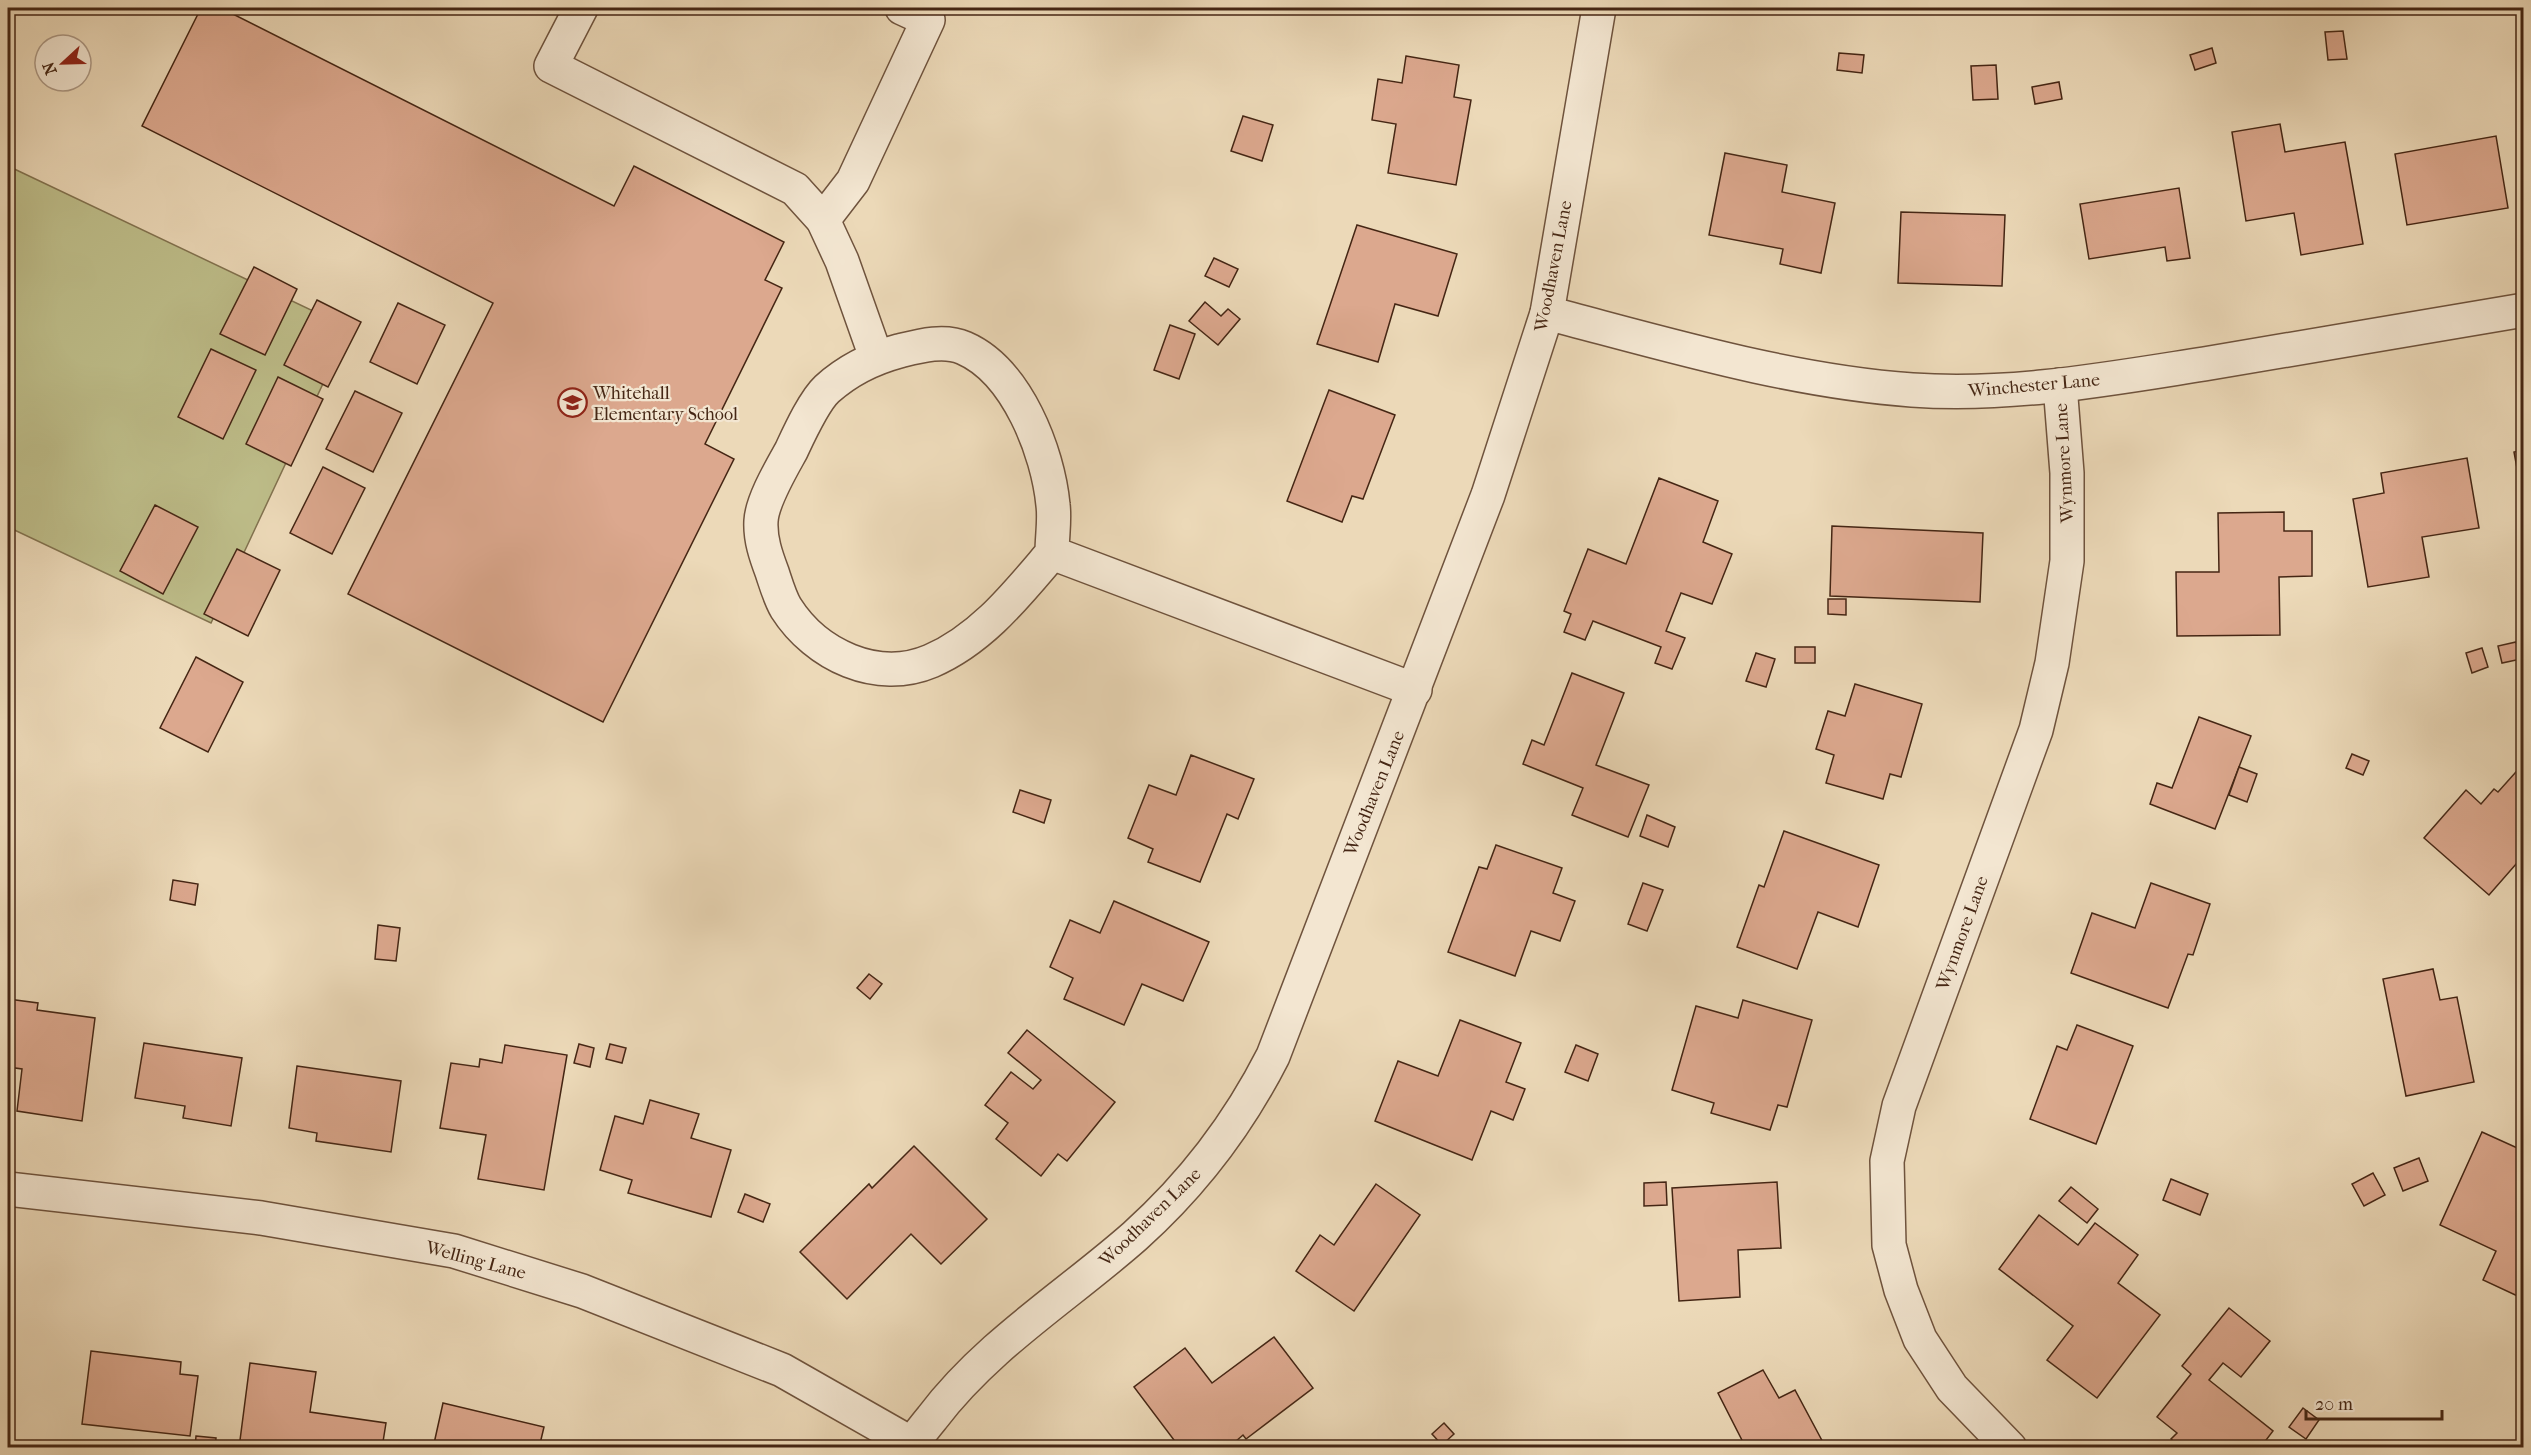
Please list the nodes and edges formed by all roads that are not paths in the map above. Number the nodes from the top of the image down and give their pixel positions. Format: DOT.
graph roads {
  1 [pos="581,8"];
  2 [pos="902,8"];
  3 [pos="1599,8"];
  4 [pos="823,220"];
  5 [pos="2523,310"];
  6 [pos="1547,313"];
  7 [pos="876,357"];
  8 [pos="2060,385"];
  9 [pos="1052,553"];
  10 [pos="1415,690"];
  11 [pos="8,1189"];
  12 [pos="911,1446"];
  13 [pos="2010,1448"];
  1 -- 4 [label="street"];
  2 -- 4 [label="street"];
  3 -- 6 [label="street, Woodhaven Lane"];
  4 -- 7 [label="street"];
  5 -- 8 [label="street, Winchester Lane"];
  6 -- 8 [label="street, Winchester Lane"];
  6 -- 10 [label="street, Woodhaven Lane"];
  7 -- 9 [label="street"];
  7 -- 9 [label="street"];
  8 -- 13 [label="street, Wynmore Lane"];
  9 -- 10 [label="street"];
  10 -- 12 [label="street, Woodhaven Lane"];
  11 -- 12 [label="street, Welling Lane"];
}
